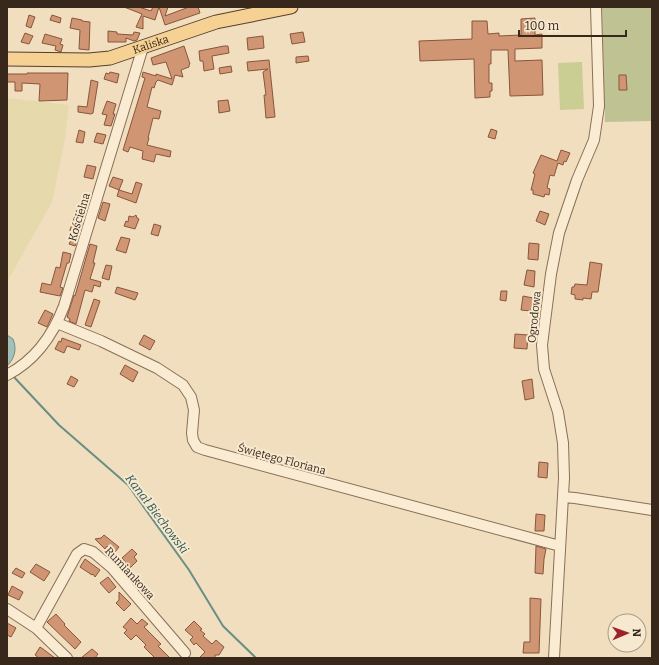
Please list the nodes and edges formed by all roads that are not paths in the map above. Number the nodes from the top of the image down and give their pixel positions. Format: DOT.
graph roads {
  1 [pos="290,7"];
  2 [pos="596,7"];
  3 [pos="143,47"];
  4 [pos="7,59"];
  5 [pos="57,323"];
  6 [pos="7,375"];
  7 [pos="563,497"];
  8 [pos="652,510"];
  9 [pos="560,546"];
  10 [pos="7,608"];
  11 [pos="36,628"];
  12 [pos="185,652"];
  13 [pos="67,658"];
  14 [pos="554,658"];
  1 -- 3 [label="main road, Kaliska"];
  2 -- 7 [label="street, Ogrodowa"];
  3 -- 4 [label="main road, Kaliska"];
  3 -- 5 [label="street, Kościelna"];
  5 -- 6 [label="street, Kościelna"];
  5 -- 9 [label="street, Świętego Floriana"];
  7 -- 8 [label="street"];
  7 -- 9 [label="street, Ogrodowa"];
  9 -- 14 [label="street, Ogrodowa"];
  10 -- 11 [label="street"];
  11 -- 12 [label="street, Rumiankowa"];
  11 -- 13 [label="street"];
}
